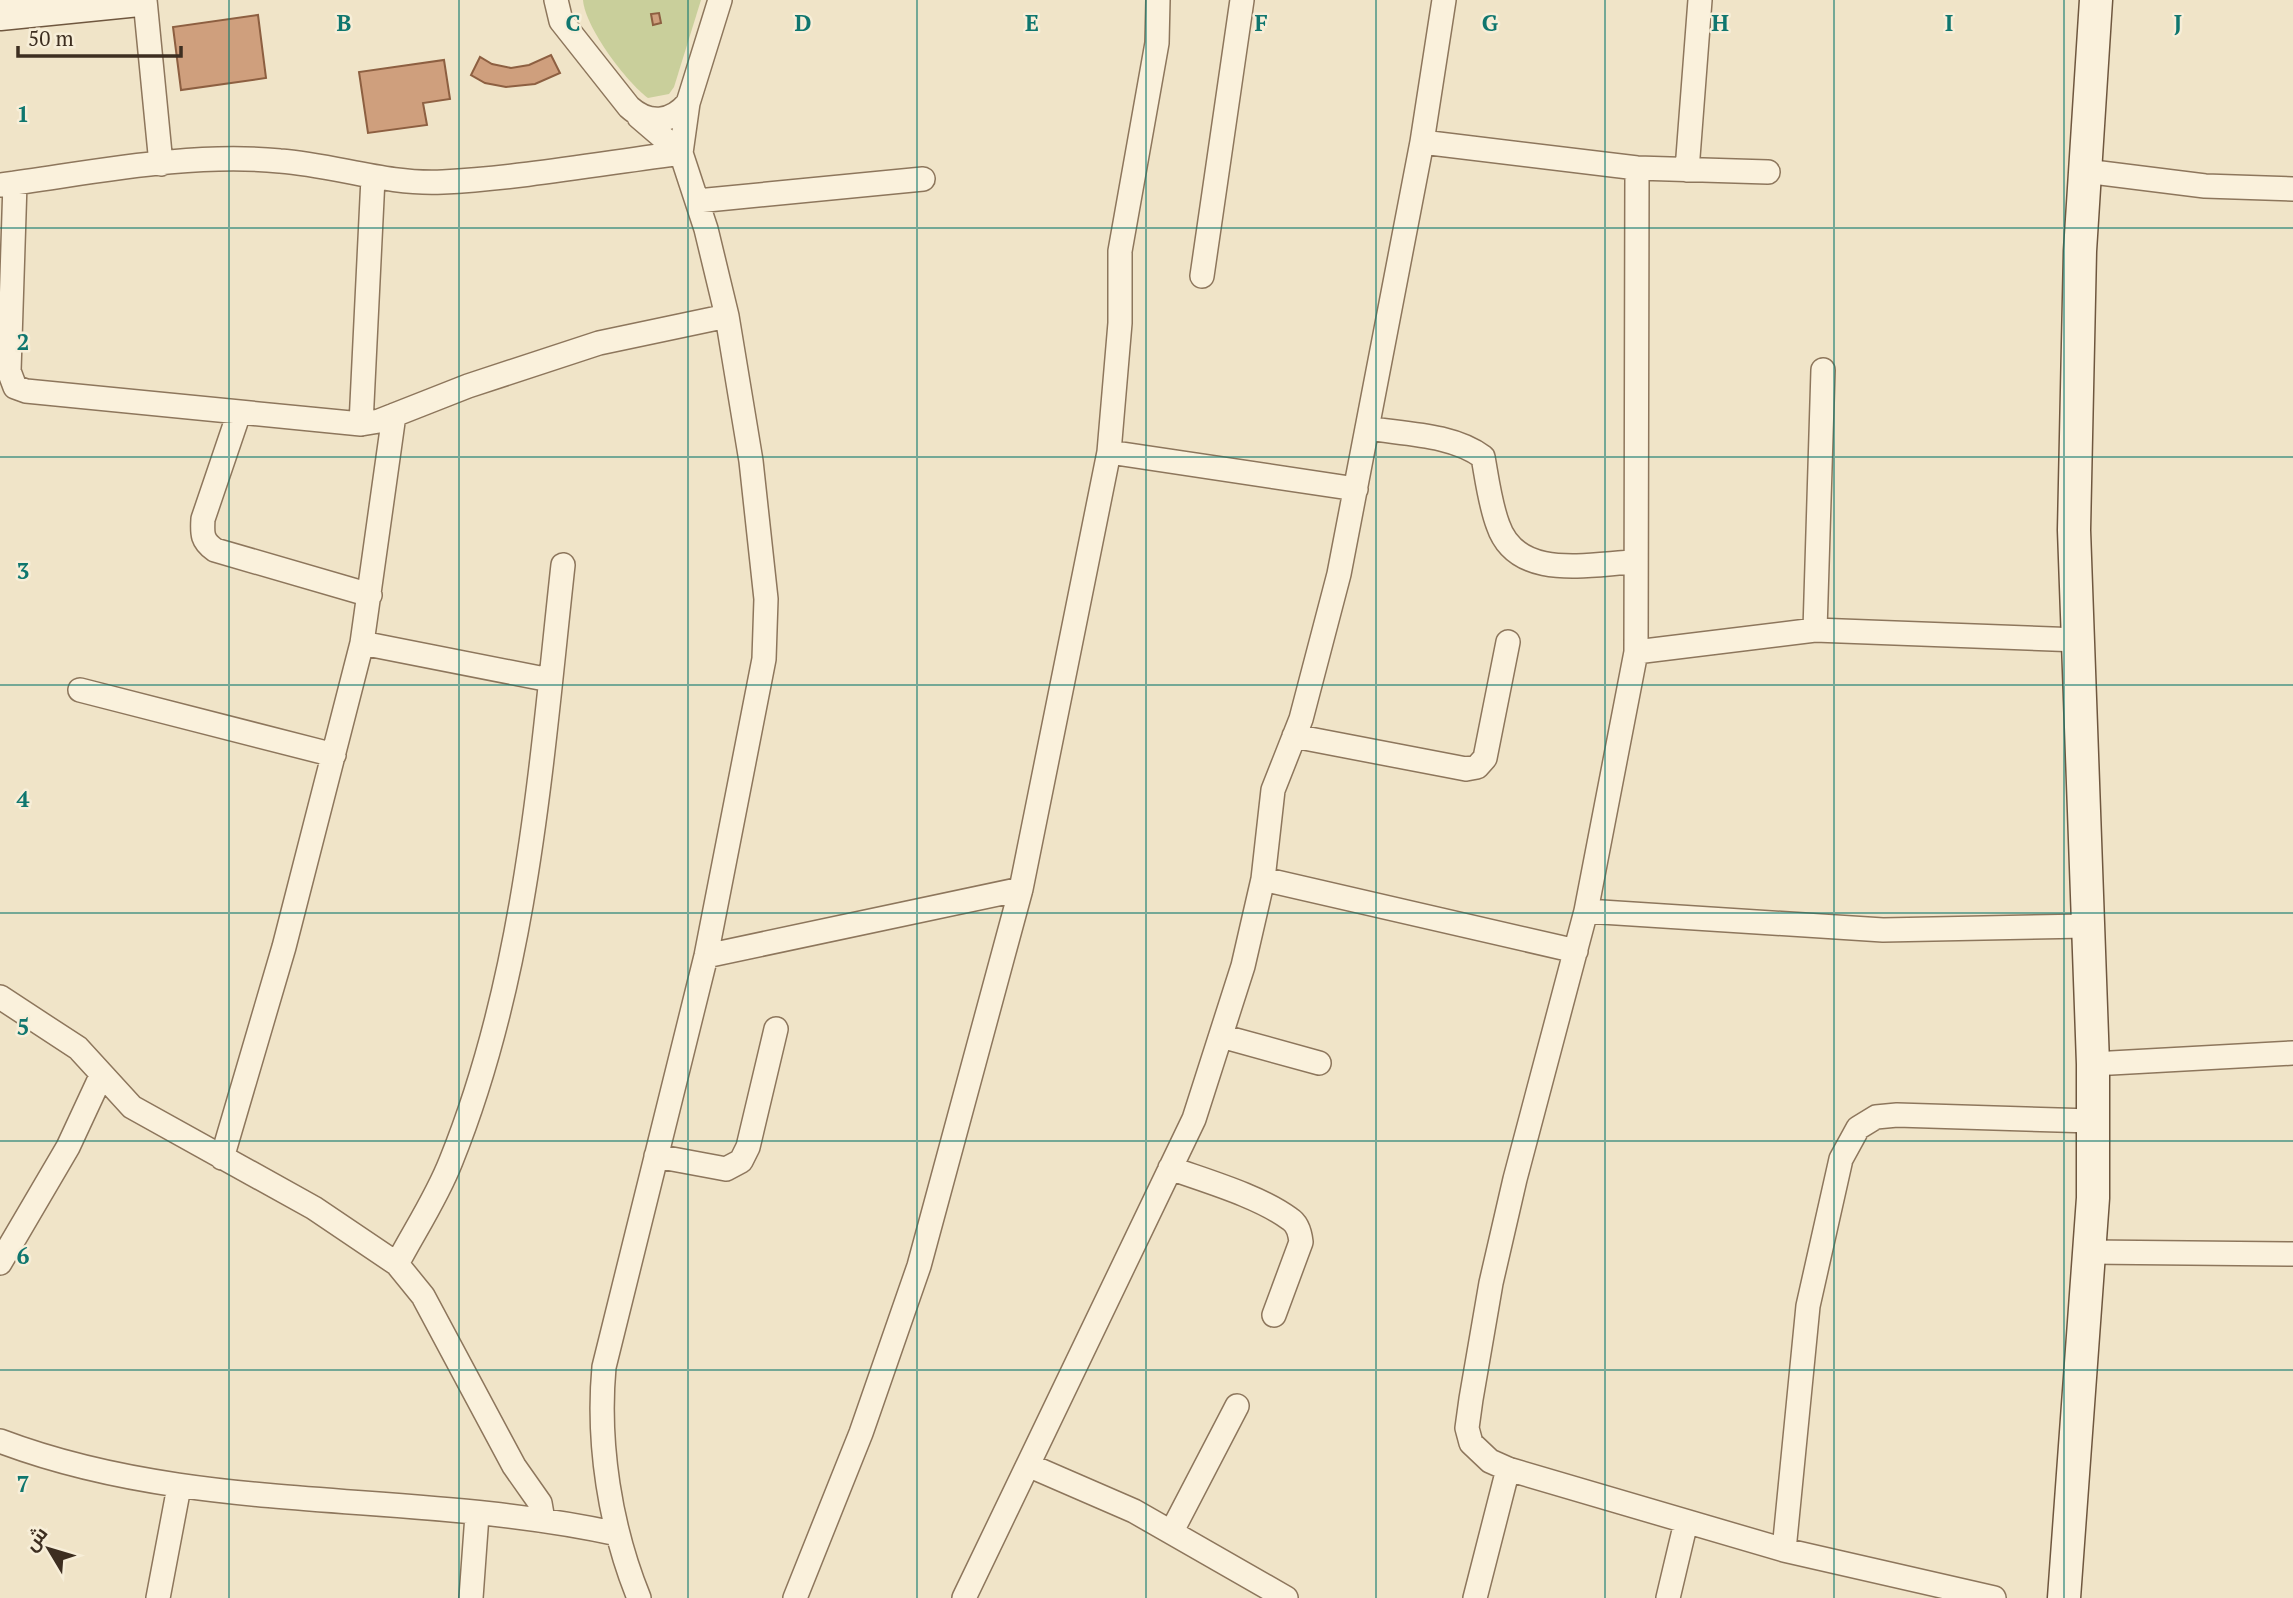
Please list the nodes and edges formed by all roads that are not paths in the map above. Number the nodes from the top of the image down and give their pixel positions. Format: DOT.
graph roads {
  1 [pos="139,0"];
  2 [pos="145,0"];
  3 [pos="542,0"];
  4 [pos="1158,0"];
  5 [pos="1242,0"];
  6 [pos="1444,0"];
  7 [pos="1700,0"];
  8 [pos="2095,0"];
  9 [pos="720,1"];
  10 [pos="558,10"];
  11 [pos="0,14"];
  12 [pos="688,103"];
  13 [pos="637,115"];
  14 [pos="1422,142"];
  15 [pos="681,153"];
  16 [pos="161,164"];
  17 [pos="1637,168"];
  18 [pos="1687,170"];
  19 [pos="2085,171"];
  20 [pos="1768,172"];
  21 [pos="373,178"];
  22 [pos="923,179"];
  23 [pos="7,184"];
  24 [pos="2293,189"];
  25 [pos="697,201"];
  26 [pos="1202,276"];
  27 [pos="727,316"];
  28 [pos="1823,370"];
  29 [pos="239,413"];
  30 [pos="394,415"];
  31 [pos="362,424"];
  32 [pos="1367,428"];
  33 [pos="1110,452"];
  34 [pos="1356,489"];
  35 [pos="1635,562"];
  36 [pos="563,565"];
  37 [pos="369,595"];
  38 [pos="1815,630"];
  39 [pos="2079,640"];
  40 [pos="1508,642"];
  41 [pos="362,643"];
  42 [pos="1636,652"];
  43 [pos="550,680"];
  44 [pos="80,690"];
  45 [pos="1294,736"];
  46 [pos="334,755"];
  47 [pos="1263,879"];
  48 [pos="1021,889"];
  49 [pos="1586,911"];
  50 [pos="2086,926"];
  51 [pos="1576,951"];
  52 [pos="706,956"];
  53 [pos="0,997"];
  54 [pos="776,1029"];
  55 [pos="1221,1036"];
  56 [pos="2293,1053"];
  57 [pos="1319,1063"];
  58 [pos="2093,1064"];
  59 [pos="101,1076"];
  60 [pos="2092,1121"];
  61 [pos="656,1156"];
  62 [pos="222,1158"];
  63 [pos="1170,1168"];
  64 [pos="2089,1252"];
  65 [pos="2293,1254"];
  66 [pos="0,1263"];
  67 [pos="397,1264"];
  68 [pos="1274,1315"];
  69 [pos="1237,1406"];
  70 [pos="0,1441"];
  71 [pos="1028,1465"];
  72 [pos="1508,1469"];
  73 [pos="179,1487"];
  74 [pos="477,1515"];
  75 [pos="543,1520"];
  76 [pos="1686,1522"];
  77 [pos="1172,1531"];
  78 [pos="618,1534"];
  79 [pos="1784,1550"];
  80 [pos="158,1598"];
  81 [pos="471,1598"];
  82 [pos="639,1598"];
  83 [pos="795,1598"];
  84 [pos="964,1598"];
  85 [pos="1286,1598"];
  86 [pos="1475,1598"];
  87 [pos="1668,1598"];
  88 [pos="1994,1598"];
  89 [pos="2064,1598"];
  1 -- 11 [label="main road"];
  2 -- 16 [label="street"];
  3 -- 10 [label="street"];
  4 -- 33 [label="street"];
  5 -- 26 [label="street"];
  6 -- 14 [label="street"];
  7 -- 18 [label="street"];
  8 -- 19 [label="main road"];
  9 -- 12 [label="street"];
  10 -- 13 [label="street"];
  12 -- 13 [label="street"];
  12 -- 15 [label="street"];
  13 -- 15 [label="street"];
  14 -- 17 [label="street"];
  14 -- 32 [label="street"];
  15 -- 21 [label="street"];
  15 -- 25 [label="street"];
  16 -- 21 [label="street"];
  16 -- 23 [label="street"];
  17 -- 18 [label="street"];
  17 -- 35 [label="street"];
  18 -- 20 [label="street"];
  19 -- 24 [label="street"];
  19 -- 39 [label="main road"];
  21 -- 31 [label="street"];
  22 -- 25 [label="street"];
  23 -- 29 [label="street"];
  25 -- 27 [label="street"];
  27 -- 30 [label="street"];
  27 -- 52 [label="street"];
  28 -- 38 [label="street"];
  29 -- 31 [label="street"];
  29 -- 37 [label="street"];
  30 -- 31 [label="street"];
  30 -- 37 [label="street"];
  32 -- 34 [label="street"];
  32 -- 35 [label="street"];
  33 -- 34 [label="street"];
  33 -- 48 [label="street"];
  34 -- 45 [label="street"];
  35 -- 42 [label="street"];
  36 -- 43 [label="street"];
  37 -- 41 [label="street"];
  38 -- 39 [label="street"];
  38 -- 42 [label="street"];
  39 -- 50 [label="main road"];
  40 -- 45 [label="street"];
  41 -- 43 [label="street"];
  41 -- 46 [label="street"];
  42 -- 49 [label="street"];
  43 -- 67 [label="street"];
  44 -- 46 [label="street"];
  45 -- 47 [label="street"];
  46 -- 62 [label="street"];
  47 -- 51 [label="street"];
  47 -- 55 [label="street"];
  48 -- 52 [label="street"];
  48 -- 83 [label="street"];
  49 -- 50 [label="street"];
  49 -- 51 [label="street"];
  50 -- 58 [label="main road"];
  51 -- 72 [label="street"];
  52 -- 61 [label="street"];
  53 -- 59 [label="street"];
  54 -- 61 [label="street"];
  55 -- 57 [label="street"];
  55 -- 63 [label="street"];
  56 -- 58 [label="street"];
  58 -- 60 [label="main road"];
  59 -- 62 [label="street"];
  59 -- 66 [label="street"];
  60 -- 64 [label="main road"];
  60 -- 79 [label="street"];
  61 -- 78 [label="street"];
  62 -- 67 [label="street"];
  63 -- 68 [label="street"];
  63 -- 71 [label="street"];
  64 -- 65 [label="street"];
  64 -- 89 [label="main road"];
  67 -- 75 [label="street"];
  69 -- 77 [label="street"];
  70 -- 73 [label="street"];
  71 -- 77 [label="street"];
  71 -- 84 [label="street"];
  72 -- 76 [label="street"];
  72 -- 86 [label="street"];
  73 -- 74 [label="street"];
  73 -- 80 [label="street"];
  74 -- 75 [label="street"];
  74 -- 81 [label="street"];
  75 -- 78 [label="street"];
  76 -- 79 [label="street"];
  76 -- 87 [label="street"];
  77 -- 85 [label="street"];
  78 -- 82 [label="street"];
  79 -- 88 [label="street"];
}
